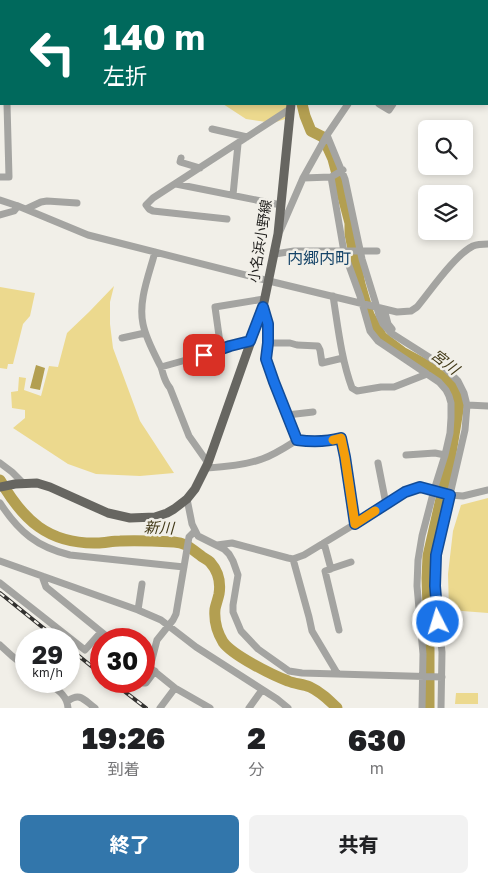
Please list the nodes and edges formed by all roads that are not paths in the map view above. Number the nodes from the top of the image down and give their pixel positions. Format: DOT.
graph roads {
  1 [pos="7,105"];
  2 [pos="347,105"];
  3 [pos="381,105"];
  4 [pos="392,105"];
  5 [pos="291,107"];
  6 [pos="212,129"];
  7 [pos="326,136"];
  8 [pos="247,137"];
  9 [pos="238,144"];
  10 [pos="181,158"];
  11 [pos="200,168"];
  12 [pos="337,174"];
  13 [pos="0,177"];
  14 [pos="303,178"];
  15 [pos="176,184"];
  16 [pos="233,195"];
  17 [pos="0,200"];
  18 [pos="77,203"];
  19 [pos="281,205"];
  20 [pos="18,206"];
  21 [pos="26,209"];
  22 [pos="0,215"];
  23 [pos="227,219"];
  24 [pos="278,234"];
  25 [pos="488,244"];
  26 [pos="358,250"];
  27 [pos="376,251"];
  28 [pos="155,252"];
  29 [pos="345,252"];
  30 [pos="275,254"];
  31 [pos="268,281"];
  32 [pos="333,296"];
  33 [pos="264,303"];
  34 [pos="382,308"];
  35 [pos="145,333"];
  36 [pos="122,338"];
  37 [pos="398,338"];
  38 [pos="250,341"];
  39 [pos="268,343"];
  40 [pos="221,350"];
  41 [pos="343,358"];
  42 [pos="161,367"];
  43 [pos="427,374"];
  44 [pos="467,405"];
  45 [pos="488,406"];
  46 [pos="313,412"];
  47 [pos="287,415"];
  48 [pos="297,440"];
  49 [pos="406,455"];
  50 [pos="445,455"];
  51 [pos="0,463"];
  52 [pos="378,463"];
  53 [pos="207,465"];
  54 [pos="19,484"];
  55 [pos="0,487"];
  56 [pos="488,490"];
  57 [pos="435,491"];
  58 [pos="448,494"];
  59 [pos="187,499"];
  60 [pos="0,503"];
  61 [pos="386,504"];
  62 [pos="355,524"];
  63 [pos="194,531"];
  64 [pos="324,543"];
  65 [pos="217,545"];
  66 [pos="294,559"];
  67 [pos="0,561"];
  68 [pos="351,562"];
  69 [pos="184,566"];
  70 [pos="330,569"];
  71 [pos="42,576"];
  72 [pos="0,583"];
  73 [pos="142,584"];
  74 [pos="138,610"];
  75 [pos="168,625"];
  76 [pos="96,628"];
  77 [pos="339,630"];
  78 [pos="90,644"];
  79 [pos="0,645"];
  80 [pos="155,648"];
  81 [pos="15,658"];
  82 [pos="155,671"];
  83 [pos="337,673"];
  84 [pos="424,676"];
  85 [pos="439,677"];
  86 [pos="175,688"];
  87 [pos="262,690"];
  88 [pos="61,693"];
  89 [pos="68,704"];
  90 [pos="94,708"];
  91 [pos="160,708"];
  92 [pos="210,708"];
  93 [pos="249,708"];
  94 [pos="288,708"];
  95 [pos="422,708"];
  96 [pos="440,708"];
  1 -- 13 [label="street"];
  2 -- 7 [label="street"];
  3 -- 4 [label="street"];
  5 -- 8 [label="street"];
  5 -- 19 [label="main road, 小名浜小野線"];
  6 -- 8 [label="street"];
  7 -- 12 [label="street"];
  7 -- 14 [label="street"];
  8 -- 9 [label="street"];
  9 -- 11 [label="street"];
  9 -- 16 [label="street"];
  10 -- 11 [label="street"];
  11 -- 15 [label="street"];
  12 -- 14 [label="street"];
  12 -- 26 [label="street"];
  12 -- 29 [label="street"];
  14 -- 24 [label="street"];
  15 -- 16 [label="street"];
  15 -- 23 [label="street"];
  16 -- 19 [label="street"];
  17 -- 20 [label="street"];
  18 -- 21 [label="street"];
  19 -- 24 [label="main road, 小名浜小野線"];
  20 -- 21 [label="street"];
  20 -- 22 [label="street"];
  21 -- 28 [label="street"];
  24 -- 30 [label="main road, 小名浜小野線"];
  25 -- 34 [label="street"];
  26 -- 27 [label="street"];
  26 -- 29 [label="street"];
  26 -- 37 [label="street"];
  28 -- 31 [label="street"];
  28 -- 35 [label="street"];
  29 -- 30 [label="street"];
  29 -- 43 [label="street"];
  30 -- 31 [label="main road, 小名浜小野線"];
  31 -- 32 [label="street"];
  31 -- 33 [label="main road, 小名浜小野線"];
  32 -- 34 [label="street"];
  32 -- 41 [label="street"];
  33 -- 38 [label="main road, 小名浜小野線"];
  33 -- 39 [label="street"];
  33 -- 40 [label="street"];
  34 -- 37 [label="street"];
  35 -- 36 [label="street"];
  35 -- 42 [label="street"];
  37 -- 44 [label="street"];
  38 -- 40 [label="street"];
  38 -- 53 [label="main road, 小名浜小野線"];
  39 -- 41 [label="street"];
  39 -- 47 [label="street"];
  40 -- 42 [label="street"];
  41 -- 43 [label="street"];
  42 -- 53 [label="street"];
  43 -- 50 [label="street"];
  44 -- 45 [label="street"];
  44 -- 58 [label="street"];
  46 -- 47 [label="street"];
  47 -- 48 [label="street"];
  48 -- 53 [label="street"];
  48 -- 62 [label="street"];
  49 -- 50 [label="street"];
  50 -- 57 [label="street"];
  51 -- 54 [label="street"];
  52 -- 61 [label="street"];
  53 -- 59 [label="main road, 小名浜小野線"];
  54 -- 55 [label="main road, 小名浜小野線"];
  54 -- 59 [label="main road, 小名浜小野線"];
  56 -- 58 [label="street"];
  57 -- 58 [label="street"];
  57 -- 61 [label="street"];
  57 -- 84 [label="street"];
  58 -- 85 [label="street"];
  59 -- 63 [label="street"];
  60 -- 69 [label="street"];
  61 -- 62 [label="street"];
  62 -- 64 [label="street"];
  63 -- 65 [label="street"];
  63 -- 69 [label="street"];
  64 -- 66 [label="street"];
  64 -- 70 [label="street"];
  65 -- 66 [label="street"];
  65 -- 83 [label="street"];
  66 -- 83 [label="street"];
  67 -- 71 [label="street"];
  68 -- 70 [label="street"];
  69 -- 75 [label="street"];
  70 -- 77 [label="street"];
  71 -- 74 [label="street"];
  71 -- 76 [label="street"];
  72 -- 78 [label="street"];
  73 -- 74 [label="street"];
  74 -- 75 [label="street"];
  75 -- 80 [label="street"];
  75 -- 87 [label="street"];
  79 -- 81 [label="street"];
  82 -- 86 [label="street"];
  83 -- 84 [label="street"];
  84 -- 85 [label="street"];
  84 -- 95 [label="street"];
  85 -- 96 [label="street"];
  86 -- 91 [label="street"];
  86 -- 92 [label="street"];
  87 -- 93 [label="street"];
  87 -- 94 [label="street"];
  88 -- 89 [label="street"];
  89 -- 90 [label="street"];
}
